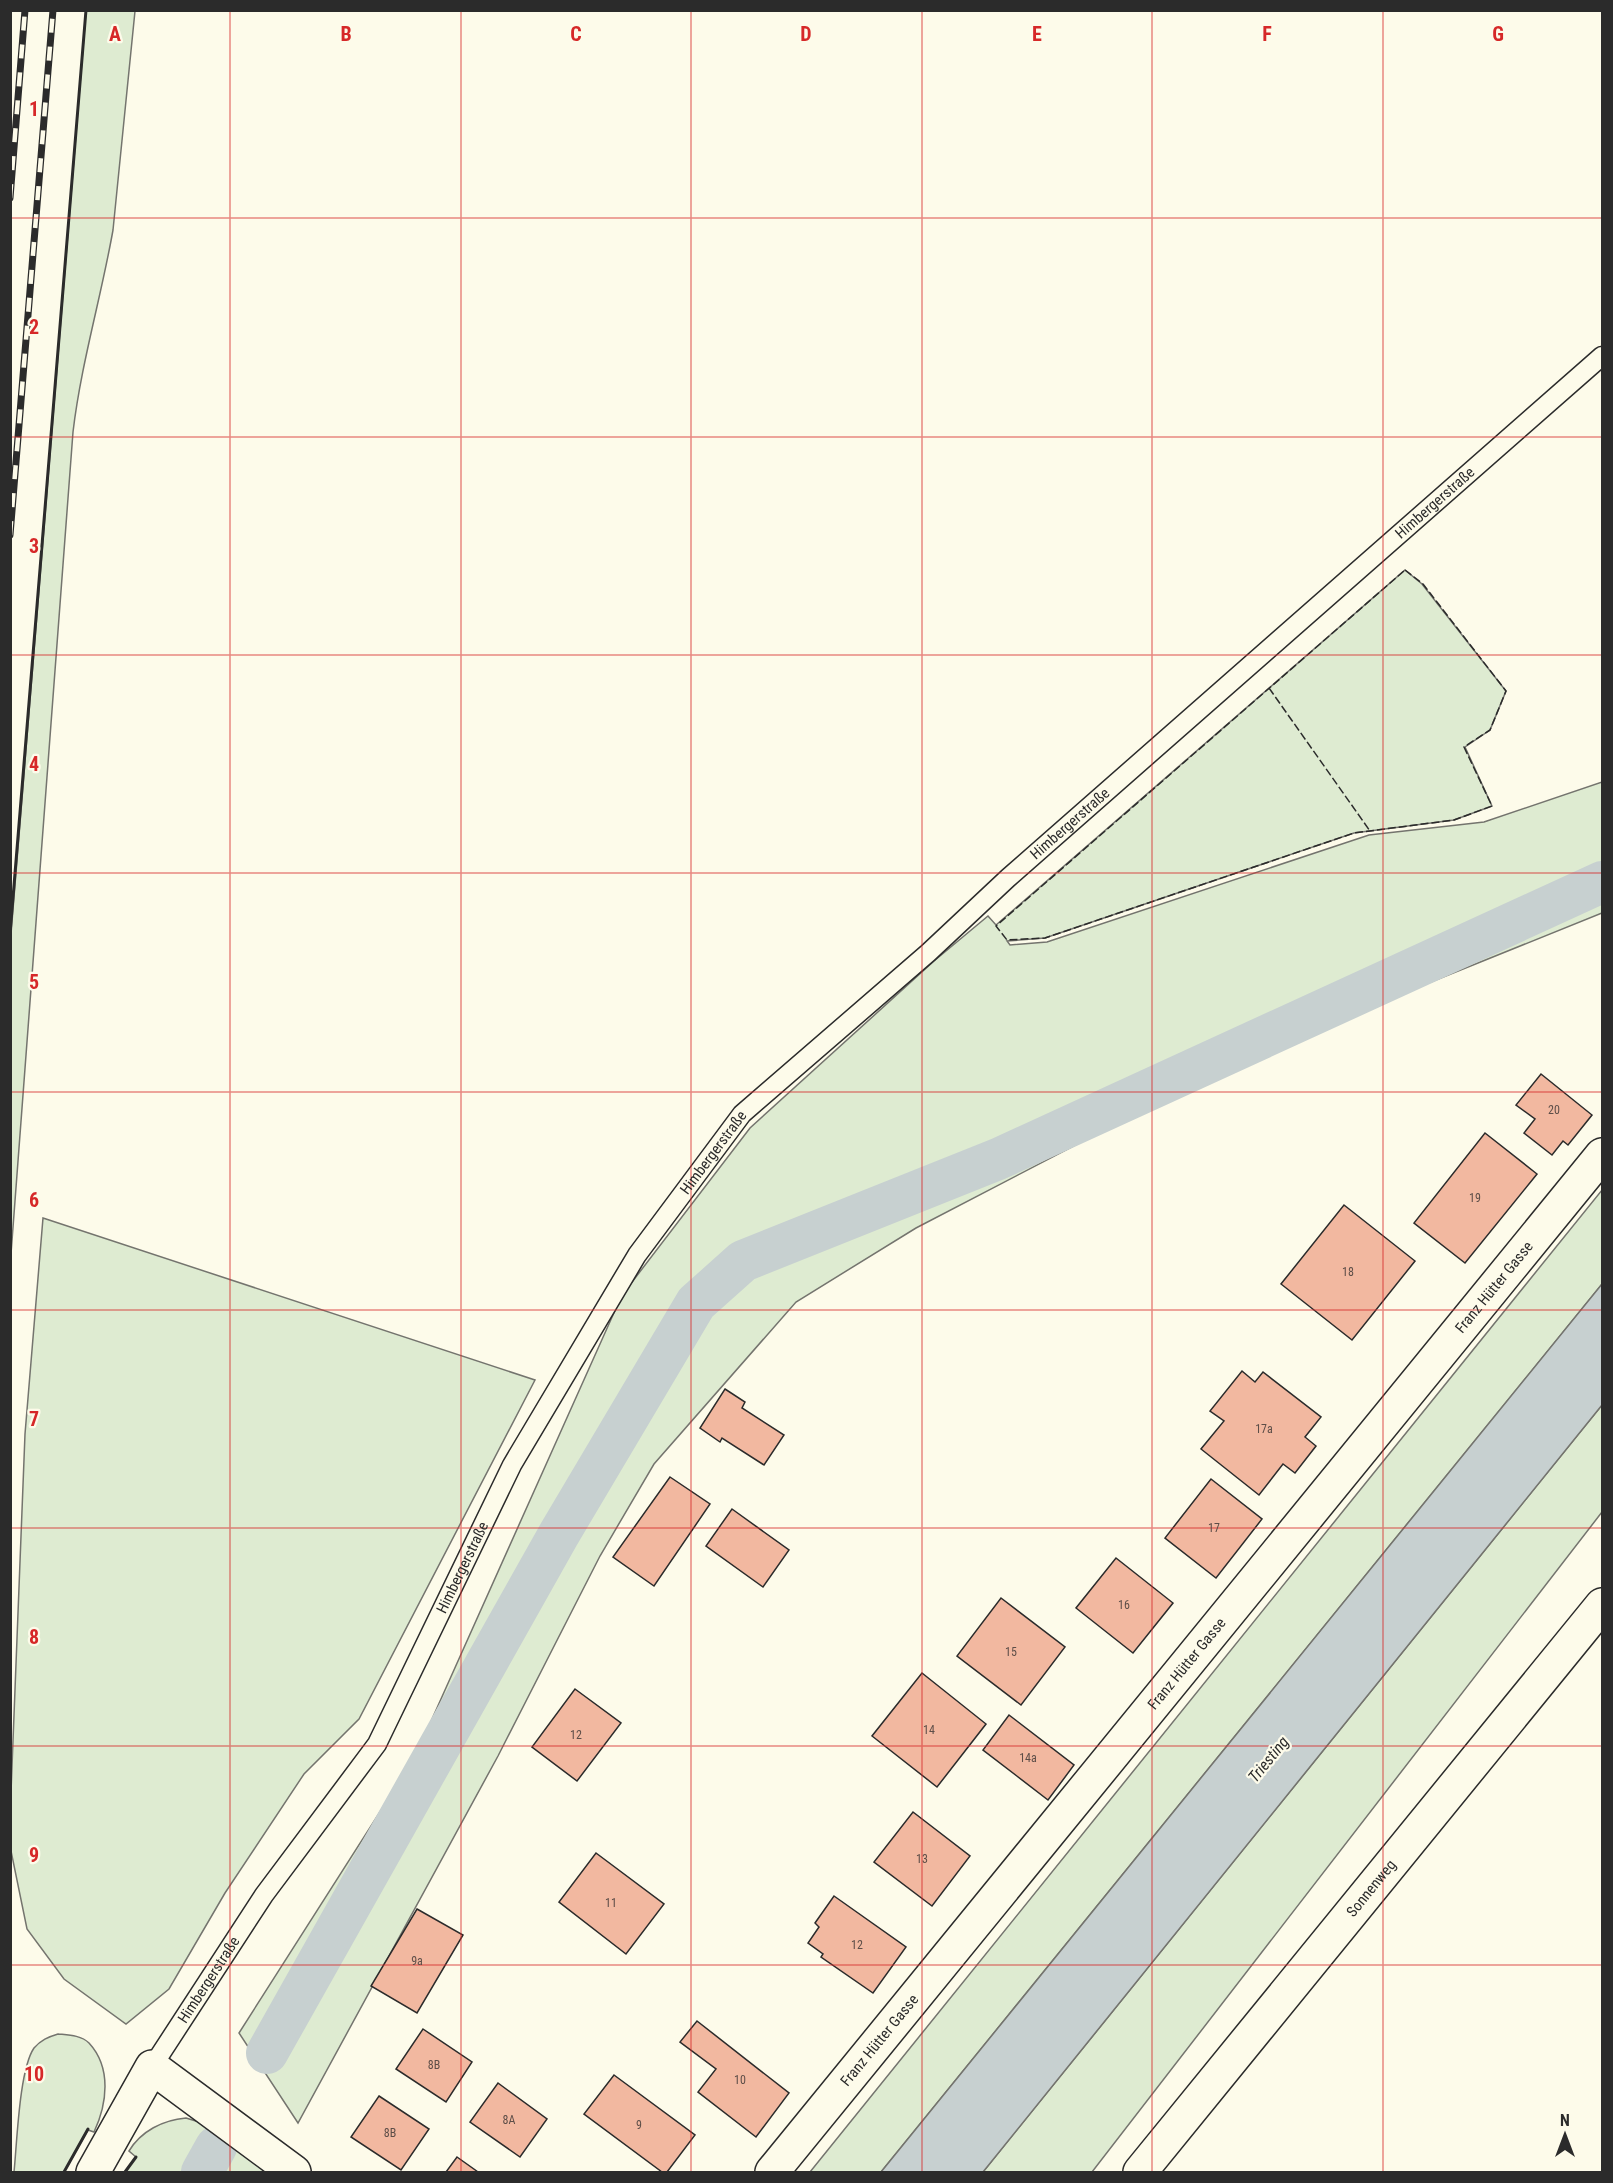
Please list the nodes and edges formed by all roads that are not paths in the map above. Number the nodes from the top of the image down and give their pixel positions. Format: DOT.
graph roads {
  1 [pos="1602,356"];
  2 [pos="1602,1155"];
  3 [pos="1602,1605"];
  4 [pos="152,2067"];
  5 [pos="93,2172"];
  6 [pos="294,2172"];
  7 [pos="772,2172"];
  8 [pos="1140,2172"];
  1 -- 4 [label="lane, Himbergerstraße"];
  2 -- 7 [label="street, Franz Hütter Gasse"];
  3 -- 8 [label="street, Sonnenweg"];
  4 -- 5 [label="street, Himbergerstraße"];
  4 -- 6 [label="street"];
}
